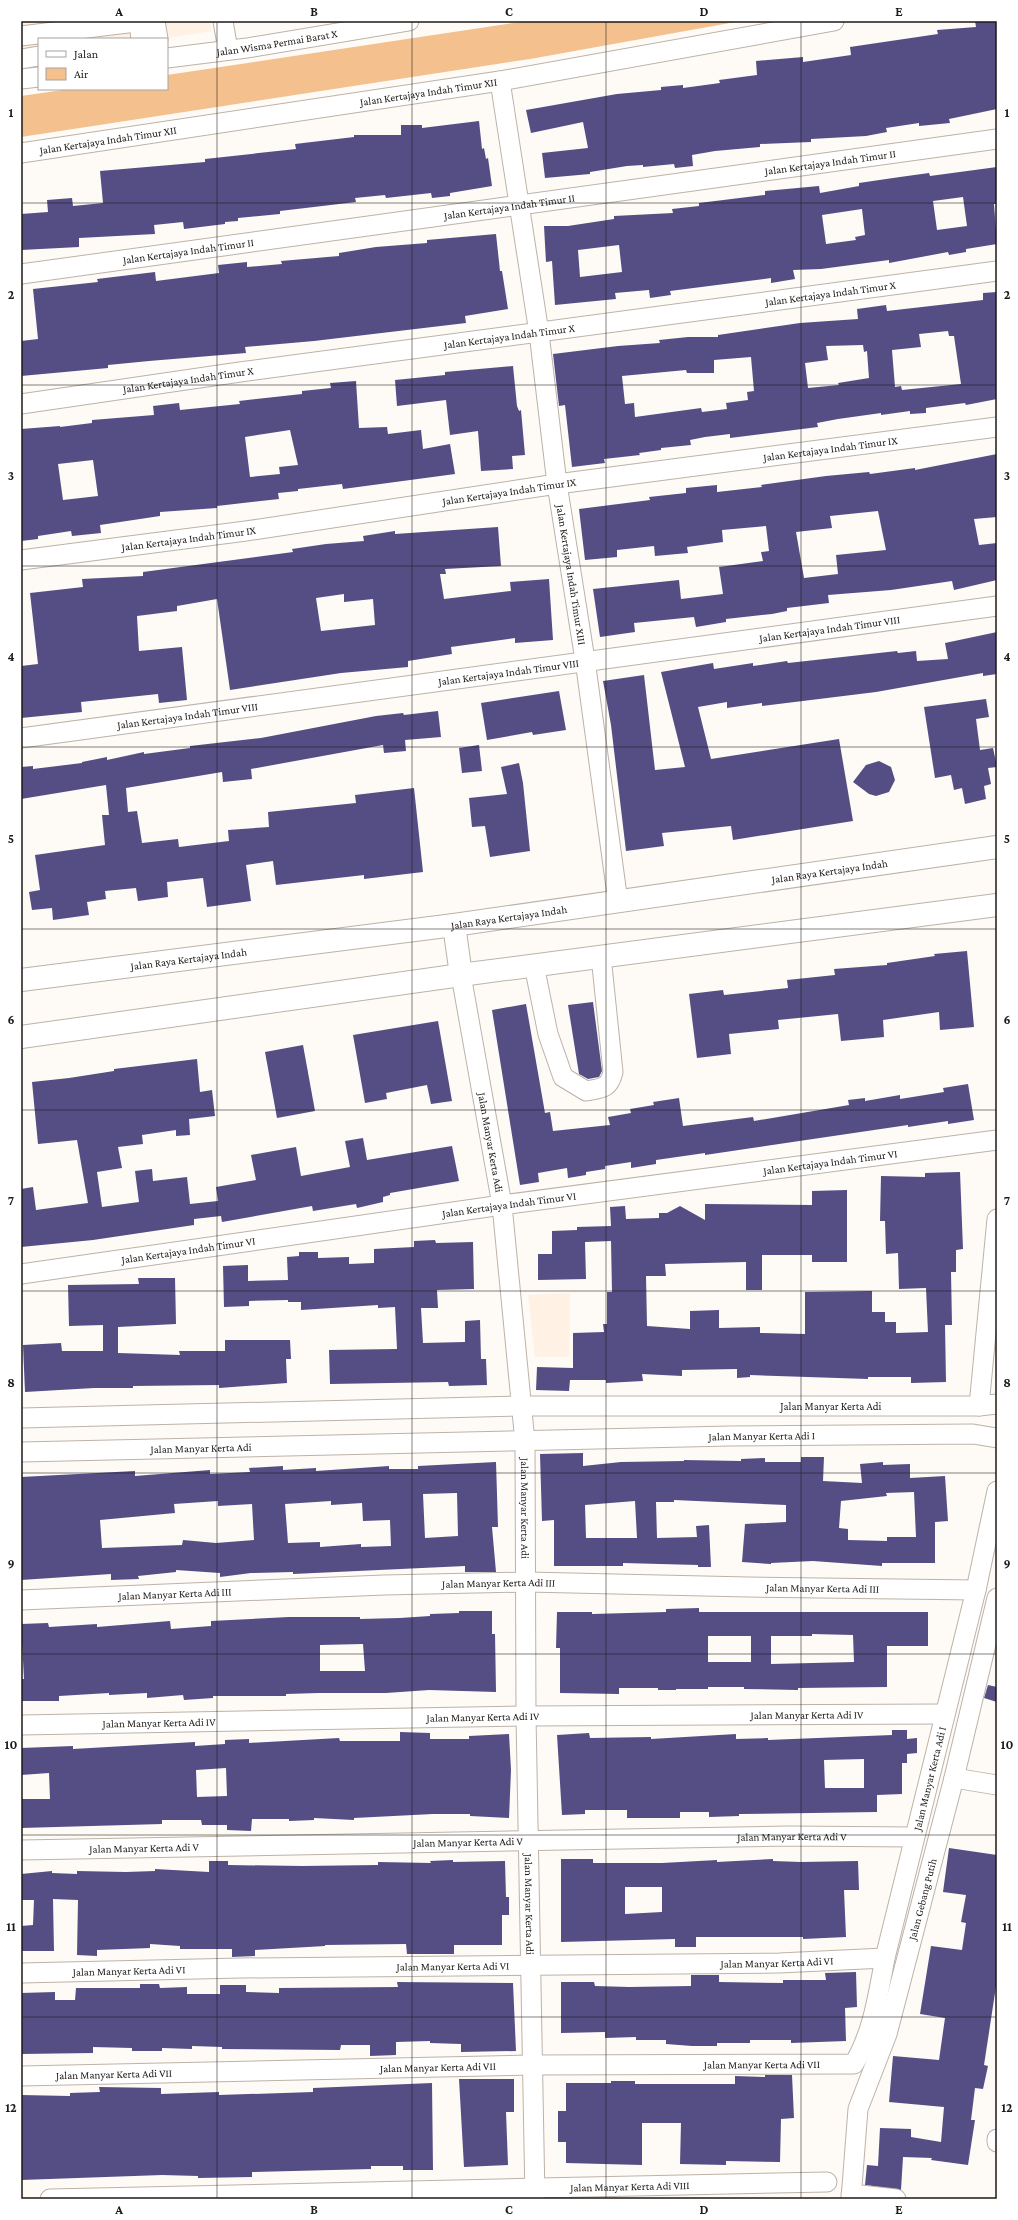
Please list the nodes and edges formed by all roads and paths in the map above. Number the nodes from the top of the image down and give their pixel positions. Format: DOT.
graph roads {
  1 [pos="223,21"];
  2 [pos="409,21"];
  3 [pos="834,21"];
  4 [pos="145,26"];
  5 [pos="21,36"];
  6 [pos="157,38"];
  7 [pos="228,50"];
  8 [pos="38,56"];
  9 [pos="168,58"];
  10 [pos="21,59"];
  11 [pos="38,77"];
  12 [pos="21,79"];
  13 [pos="500,81"];
  14 [pos="997,139"];
  15 [pos="21,153"];
  16 [pos="518,204"];
  17 [pos="997,271"];
  18 [pos="21,274"];
  19 [pos="539,333"];
  20 [pos="21,404"];
  21 [pos="997,427"];
  22 [pos="557,484"];
  23 [pos="21,560"];
  24 [pos="997,606"];
  25 [pos="585,660"];
  26 [pos="21,738"];
  27 [pos="997,847"];
  28 [pos="618,902"];
  29 [pos="997,905"];
  30 [pos="454,925"];
  31 [pos="600,956"];
  32 [pos="534,965"];
  33 [pos="461,975"];
  34 [pos="21,980"];
  35 [pos="21,1037"];
  36 [pos="997,1140"];
  37 [pos="502,1205"];
  38 [pos="997,1219"];
  39 [pos="21,1274"];
  40 [pos="988,1405"];
  41 [pos="21,1418"];
  42 [pos="523,1424"];
  43 [pos="997,1438"];
  44 [pos="21,1452"];
  45 [pos="997,1491"];
  46 [pos="527,1582"];
  47 [pos="976,1590"];
  48 [pos="997,1598"];
  49 [pos="21,1600"];
  50 [pos="944,1714"];
  51 [pos="526,1716"];
  52 [pos="21,1725"];
  53 [pos="954,1778"];
  54 [pos="997,1785"];
  55 [pos="914,1837"];
  56 [pos="528,1840"];
  57 [pos="21,1850"];
  58 [pos="885,1958"];
  59 [pos="531,1966"];
  60 [pos="21,1973"];
  61 [pos="854,2064"];
  62 [pos="532,2065"];
  63 [pos="21,2076"];
  64 [pos="827,2182"];
  65 [pos="535,2194"];
  66 [pos="851,2196"];
  67 [pos="50,2199"];
  68 [pos="896,2199"];
  1 -- 7 [label="street"];
  2 -- 7 [label="street, Jalan Wisma Permai Barat X"];
  3 -- 13 [label="street, Jalan Kertajaya Indah Timur XII"];
  4 -- 5 [label="street"];
  4 -- 6 [label="street"];
  7 -- 9 [label="street, Jalan Wisma Permai Barat X"];
  8 -- 10 [label="street"];
  11 -- 12 [label="street"];
  13 -- 15 [label="street, Jalan Kertajaya Indah Timur XII"];
  13 -- 16 [label="street, Jalan Kertajaya Indah Timur XIII"];
  14 -- 16 [label="street, Jalan Kertajaya Indah Timur II"];
  16 -- 18 [label="street, Jalan Kertajaya Indah Timur II"];
  16 -- 19 [label="street, Jalan Kertajaya Indah Timur XIII"];
  17 -- 19 [label="street, Jalan Kertajaya Indah Timur X"];
  19 -- 20 [label="street, Jalan Kertajaya Indah Timur X"];
  19 -- 22 [label="street, Jalan Kertajaya Indah Timur XIII"];
  21 -- 22 [label="street, Jalan Kertajaya Indah Timur IX"];
  22 -- 23 [label="street, Jalan Kertajaya Indah Timur IX"];
  22 -- 25 [label="street, Jalan Kertajaya Indah Timur XIII"];
  24 -- 25 [label="street, Jalan Kertajaya Indah Timur VIII"];
  25 -- 26 [label="street, Jalan Kertajaya Indah Timur VIII"];
  25 -- 28 [label="street, Jalan Kertajaya Indah Timur XIII"];
  27 -- 28 [label="main road, Jalan Raya Kertajaya Indah"];
  28 -- 30 [label="main road, Jalan Raya Kertajaya Indah"];
  29 -- 31 [label="main road"];
  30 -- 33 [label="main road"];
  30 -- 34 [label="main road, Jalan Raya Kertajaya Indah"];
  31 -- 32 [label="main road"];
  31 -- 32 [label="street"];
  32 -- 33 [label="main road"];
  33 -- 35 [label="main road"];
  33 -- 37 [label="street, Jalan Manyar Kerta Adi"];
  36 -- 37 [label="street, Jalan Kertajaya Indah Timur VI"];
  37 -- 39 [label="street, Jalan Kertajaya Indah Timur VI"];
  37 -- 42 [label="street, Jalan Manyar Kerta Adi"];
  38 -- 40 [label="street"];
  40 -- 42 [label="street, Jalan Manyar Kerta Adi"];
  41 -- 42 [label="street, Jalan Manyar Kerta Adi"];
  42 -- 43 [label="street, Jalan Manyar Kerta Adi I"];
  42 -- 44 [label="street, Jalan Manyar Kerta Adi"];
  42 -- 46 [label="street, Jalan Manyar Kerta Adi"];
  45 -- 47 [label="street, Jalan Manyar Kerta Adi I"];
  46 -- 47 [label="street, Jalan Manyar Kerta Adi III"];
  46 -- 49 [label="street, Jalan Manyar Kerta Adi III"];
  46 -- 51 [label="street, Jalan Manyar Kerta Adi"];
  47 -- 50 [label="street, Jalan Manyar Kerta Adi I"];
  48 -- 53 [label="street, Jalan Gebang Putih"];
  50 -- 51 [label="street, Jalan Manyar Kerta Adi IV"];
  50 -- 55 [label="street, Jalan Manyar Kerta Adi I"];
  51 -- 52 [label="street, Jalan Manyar Kerta Adi IV"];
  51 -- 56 [label="street, Jalan Manyar Kerta Adi"];
  53 -- 54 [label="street"];
  53 -- 66 [label="street, Jalan Gebang Putih"];
  55 -- 56 [label="street, Jalan Manyar Kerta Adi V"];
  55 -- 58 [label="street, Jalan Manyar Kerta Adi I"];
  56 -- 57 [label="street, Jalan Manyar Kerta Adi V"];
  56 -- 59 [label="street, Jalan Manyar Kerta Adi"];
  58 -- 59 [label="street, Jalan Manyar Kerta Adi VI"];
  58 -- 61 [label="street, Jalan Manyar Kerta Adi I"];
  59 -- 60 [label="street, Jalan Manyar Kerta Adi VI"];
  59 -- 62 [label="street, Jalan Manyar Kerta Adi"];
  61 -- 62 [label="street, Jalan Manyar Kerta Adi VII"];
  62 -- 63 [label="street, Jalan Manyar Kerta Adi VII"];
  62 -- 65 [label="street, Jalan Manyar Kerta Adi"];
  64 -- 65 [label="street, Jalan Manyar Kerta Adi VIII"];
  65 -- 67 [label="street, Jalan Manyar Kerta Adi VIII"];
  66 -- 68 [label="street"];
}
